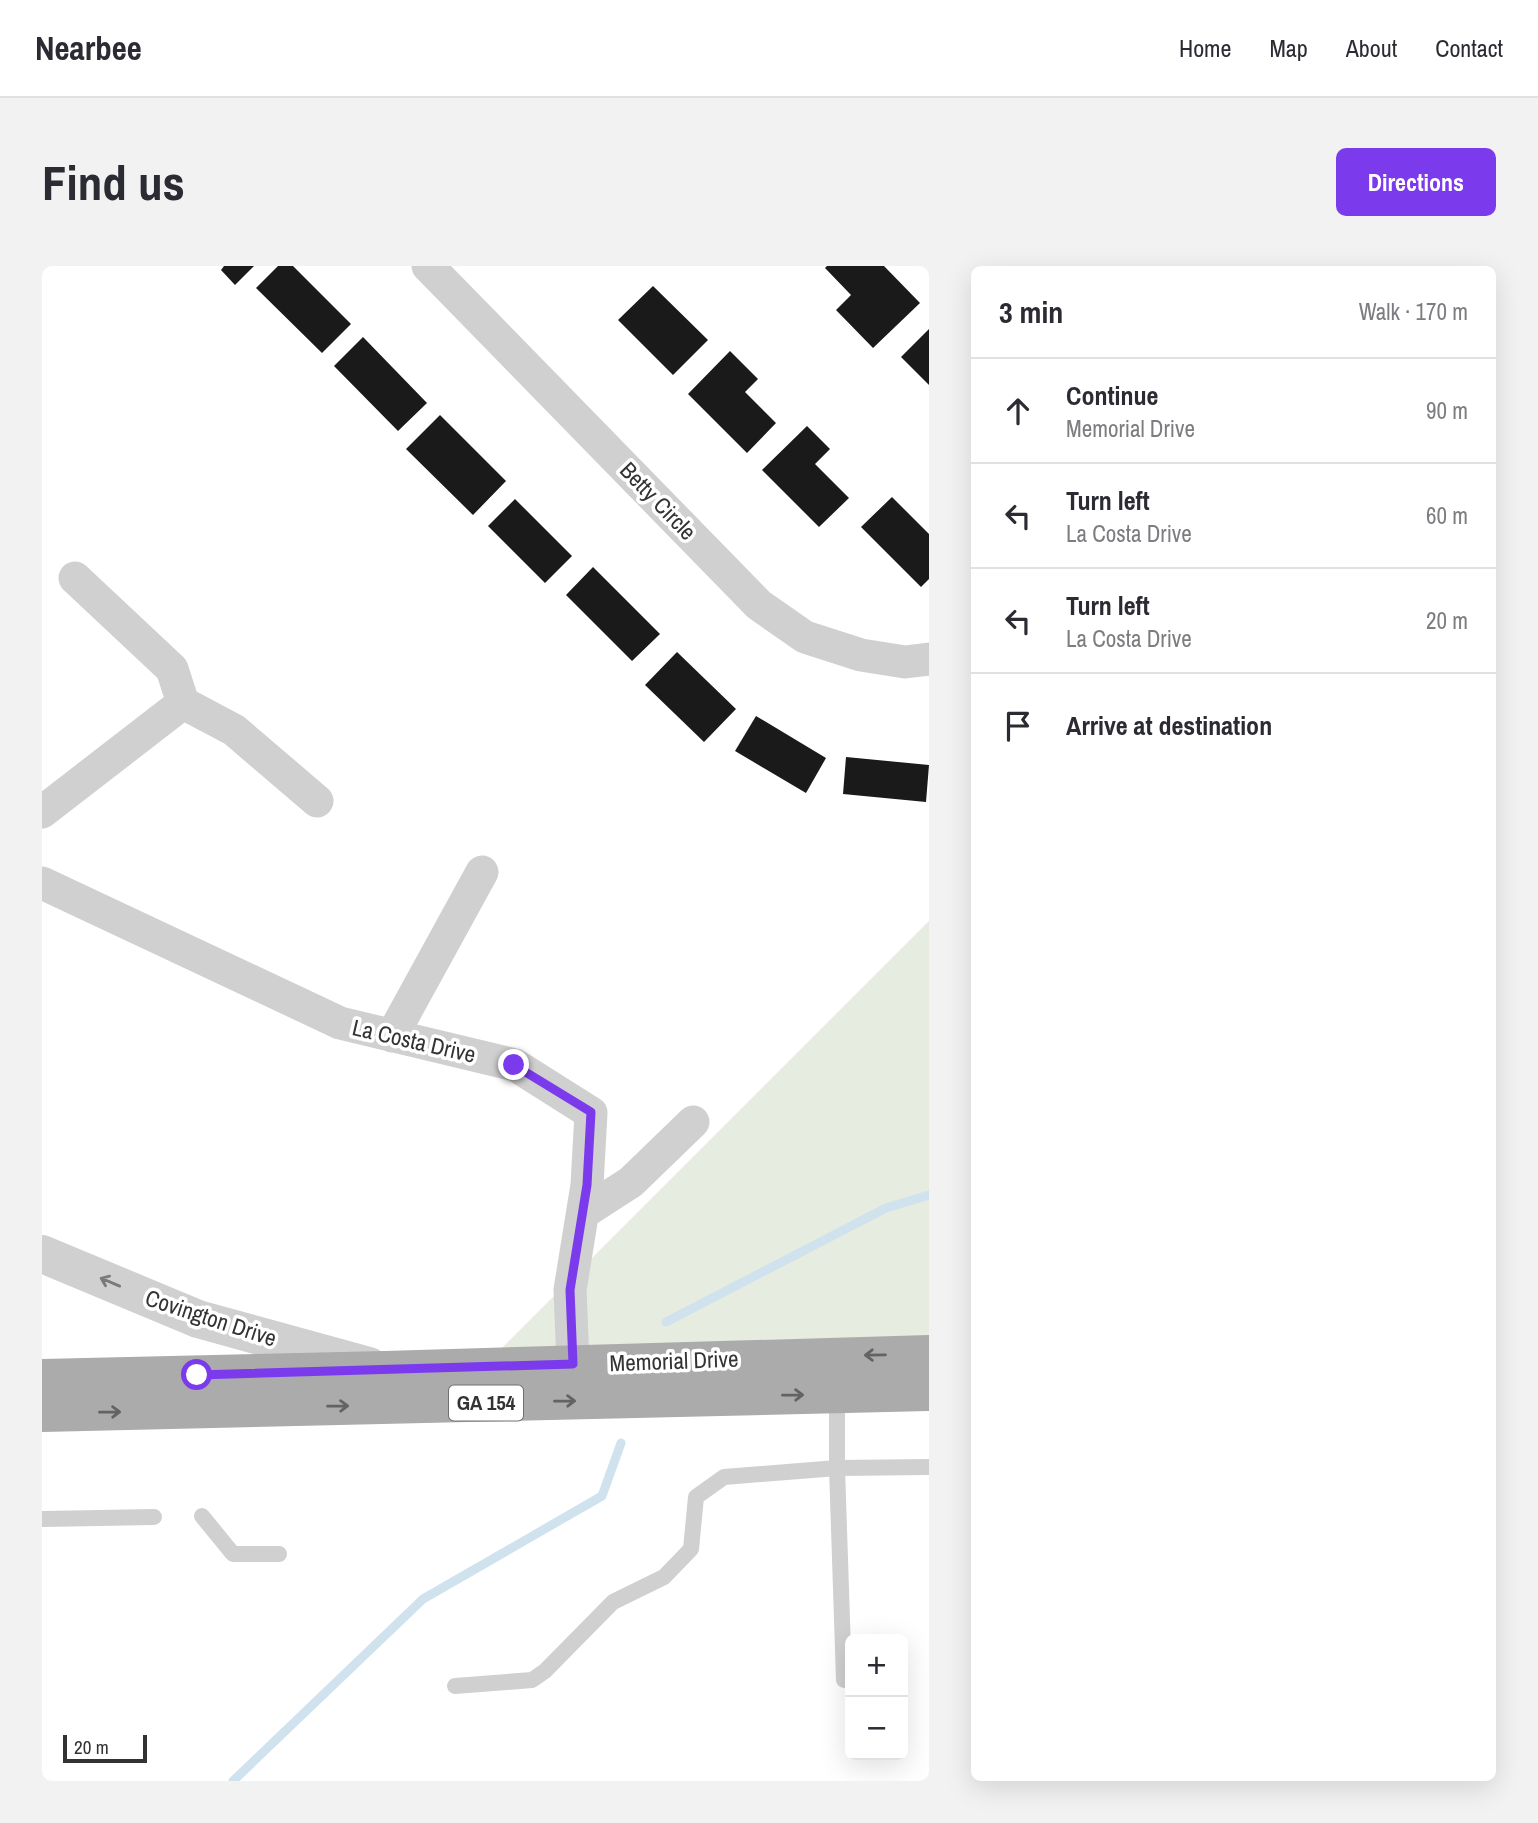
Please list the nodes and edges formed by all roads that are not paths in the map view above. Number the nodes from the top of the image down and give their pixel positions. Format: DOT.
graph roads {
  1 [pos="428,266"];
  2 [pos="75,578"];
  3 [pos="929,659"];
  4 [pos="183,703"];
  5 [pos="317,801"];
  6 [pos="42,812"];
  7 [pos="482,872"];
  8 [pos="42,883"];
  9 [pos="393,1036"];
  10 [pos="693,1122"];
  11 [pos="583,1213"];
  12 [pos="42,1254"];
  13 [pos="929,1354"];
  14 [pos="573,1364"];
  15 [pos="385,1370"];
  16 [pos="42,1378"];
  17 [pos="929,1392"];
  18 [pos="837,1394"];
  19 [pos="42,1413"];
  20 [pos="929,1467"];
  21 [pos="836,1468"];
  22 [pos="202,1516"];
  23 [pos="154,1517"];
  24 [pos="42,1519"];
  25 [pos="279,1554"];
  26 [pos="844,1680"];
  27 [pos="455,1686"];
  1 -- 3 [label="street, Betty Circle"];
  2 -- 4 [label="street"];
  4 -- 5 [label="street"];
  4 -- 6 [label="street"];
  7 -- 9 [label="street"];
  8 -- 9 [label="street, La Costa Drive"];
  9 -- 11 [label="street, La Costa Drive"];
  10 -- 11 [label="street"];
  11 -- 14 [label="street, La Costa Drive"];
  15 -- 12 [label="street, Covington Drive, one-way"];
  13 -- 14 [label="main road, Memorial Drive / GA 154, one-way"];
  14 -- 15 [label="main road, Memorial Drive / GA 154"];
  15 -- 16 [label="main road, Memorial Drive / GA 154"];
  17 -- 18 [label="main road, Memorial Drive / GA 154"];
  19 -- 18 [label="main road, Memorial Drive / GA 154, one-way"];
  18 -- 21 [label="lane"];
  20 -- 21 [label="lane"];
  21 -- 26 [label="lane"];
  21 -- 27 [label="lane"];
  22 -- 25 [label="lane"];
  23 -- 24 [label="lane"];
}
